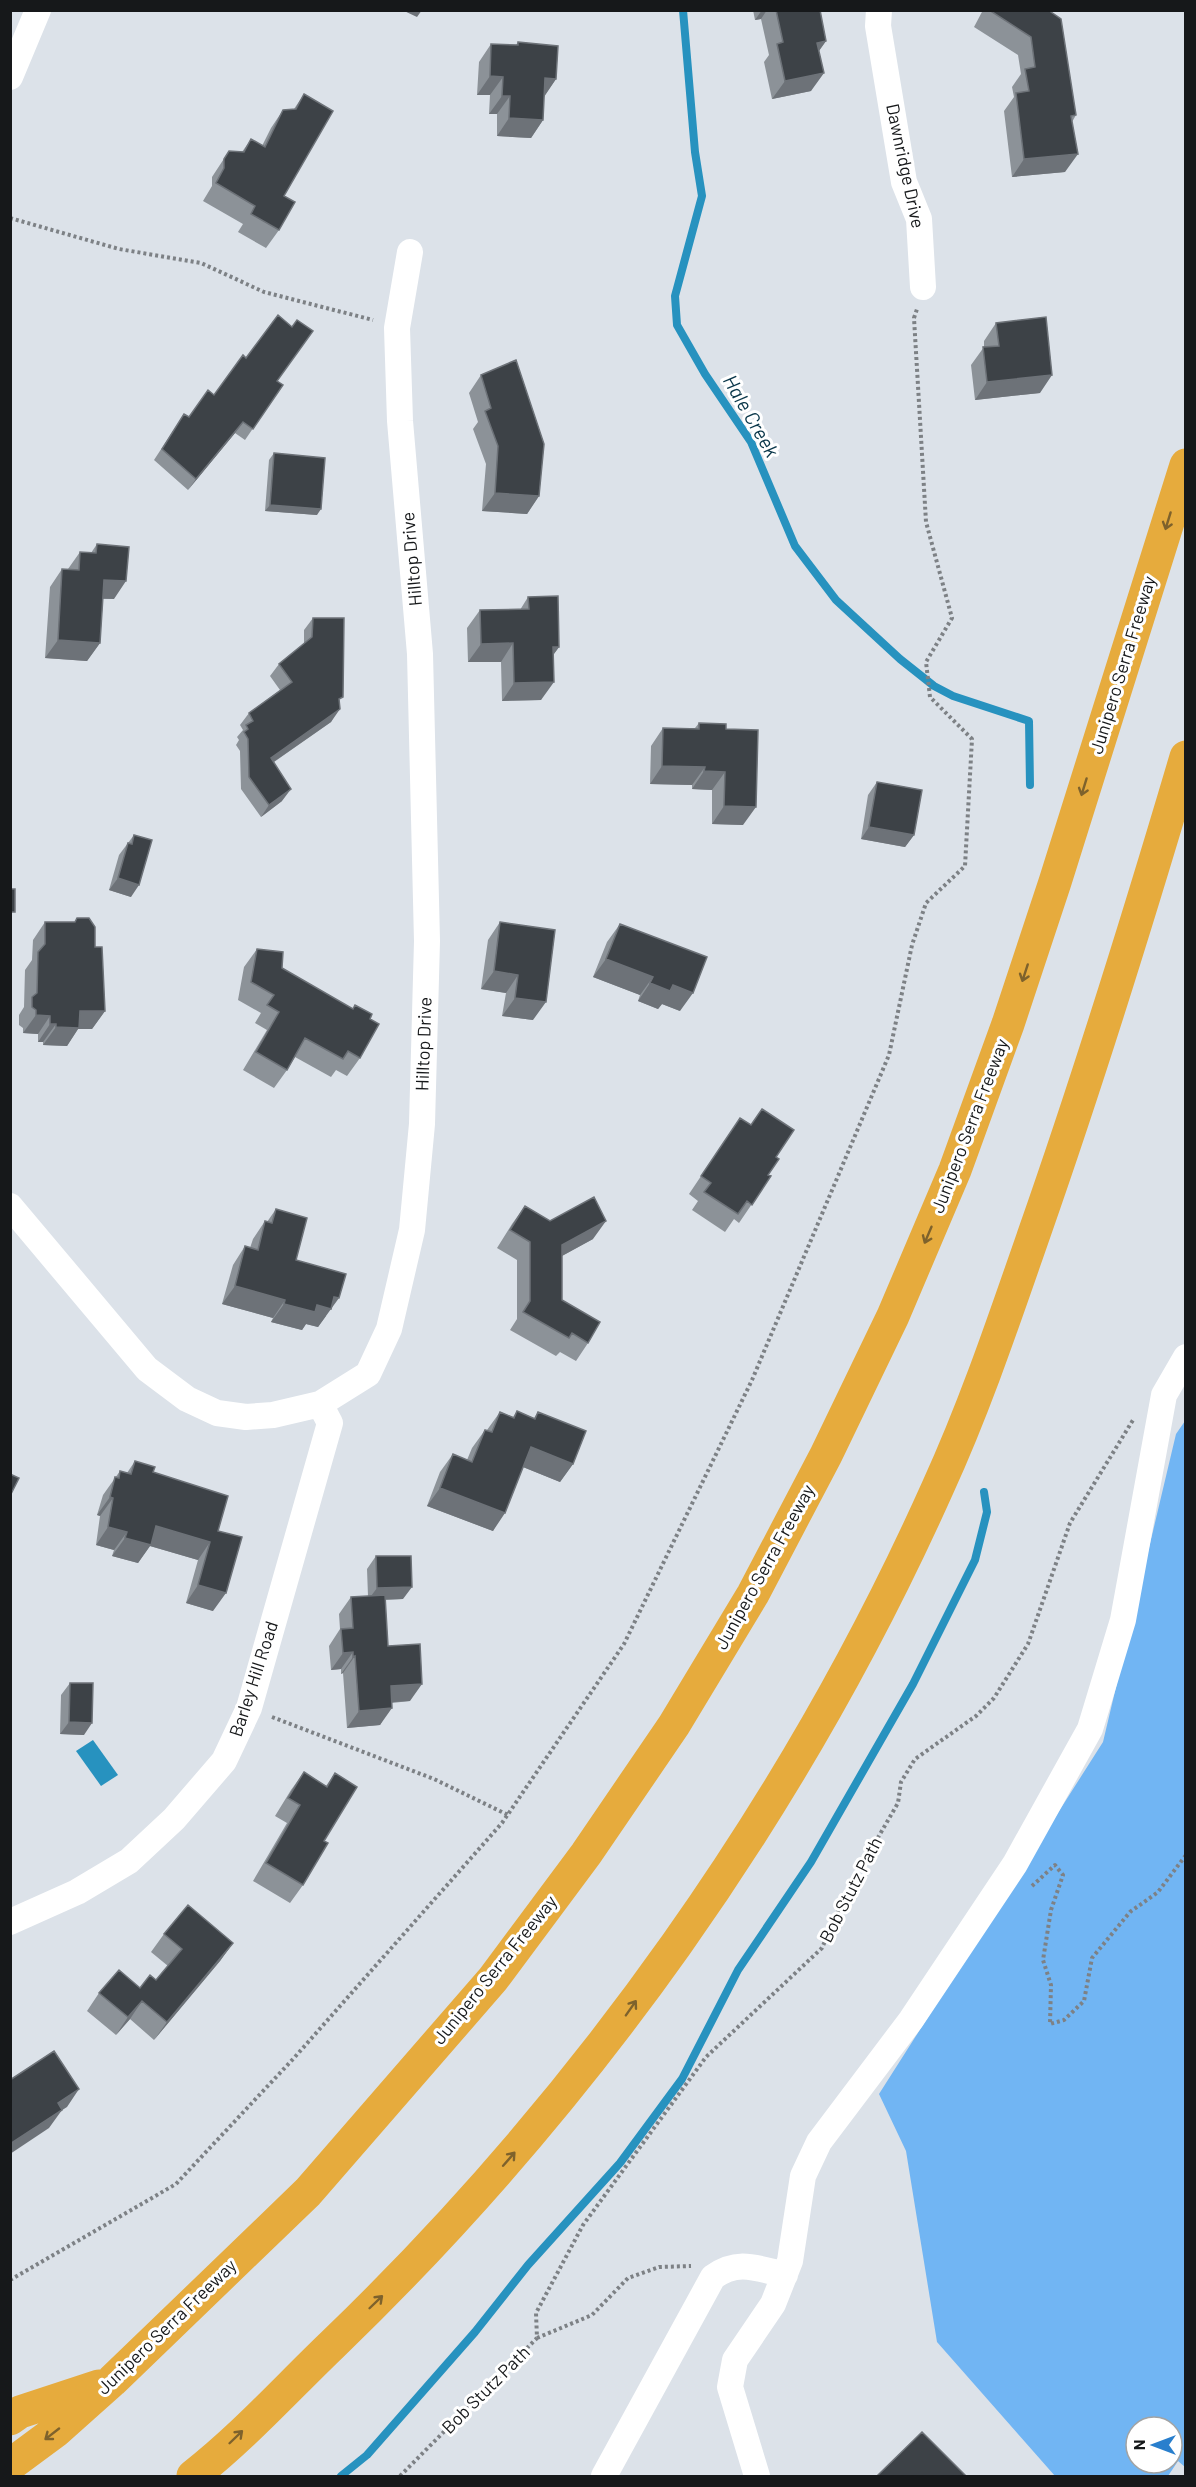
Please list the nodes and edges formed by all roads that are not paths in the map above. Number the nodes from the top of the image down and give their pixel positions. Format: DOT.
graph roads {
  1 [pos="38,10"];
  2 [pos="879,10"];
  3 [pos="10,77"];
  4 [pos="411,252"];
  5 [pos="923,287"];
  6 [pos="1185,465"];
  7 [pos="1185,757"];
  8 [pos="1185,805"];
  9 [pos="1146,893"];
  10 [pos="10,1206"];
  11 [pos="1185,1357"];
  12 [pos="320,1404"];
  13 [pos="10,1922"];
  14 [pos="784,2275"];
  15 [pos="112,2381"];
  16 [pos="10,2418"];
  17 [pos="10,2466"];
  18 [pos="192,2476"];
  19 [pos="604,2476"];
  20 [pos="757,2476"];
  1 -- 3 [label="street"];
  2 -- 5 [label="street, Dawnridge Drive"];
  4 -- 12 [label="street, Hilltop Drive"];
  6 -- 15 [label="highway, Junipero Serra Freeway, one-way"];
  7 -- 9 [label="highway"];
  8 -- 9 [label="highway"];
  18 -- 9 [label="highway, one-way"];
  10 -- 12 [label="street, Hilltop Drive"];
  11 -- 14 [label="street"];
  12 -- 13 [label="street, Barley Hill Road"];
  14 -- 19 [label="street"];
  14 -- 20 [label="street"];
  15 -- 16 [label="highway"];
  15 -- 17 [label="highway, Junipero Serra Freeway, one-way"];
}
